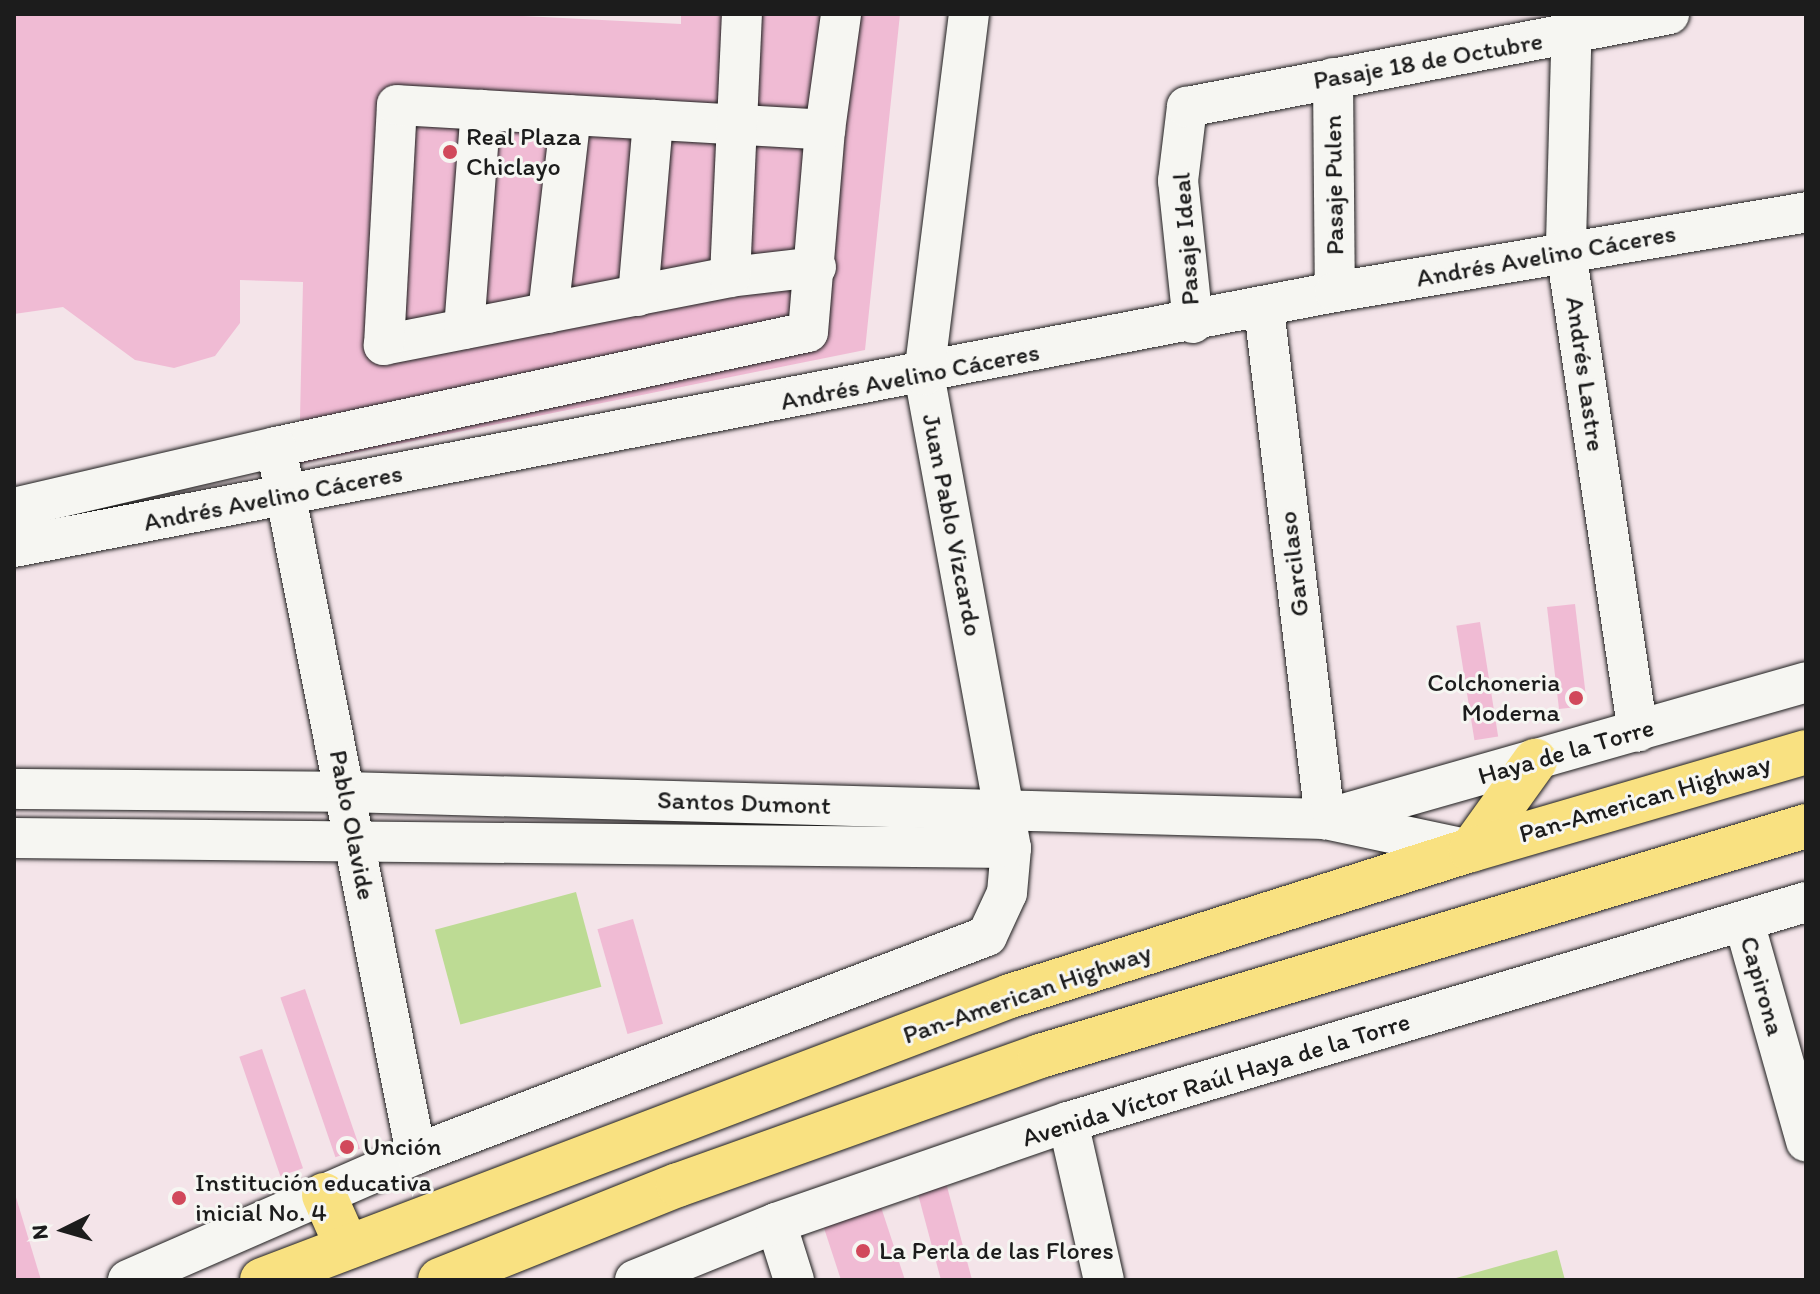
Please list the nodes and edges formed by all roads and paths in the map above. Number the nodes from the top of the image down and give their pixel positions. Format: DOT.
graph roads {
  1 [pos="742,14"];
  2 [pos="841,14"];
  3 [pos="969,14"];
  4 [pos="1669,14"];
  5 [pos="1571,25"];
  6 [pos="1333,78"];
  7 [pos="1187,107"];
  8 [pos="481,110"];
  9 [pos="571,115"];
  10 [pos="653,120"];
  11 [pos="739,125"];
  12 [pos="825,130"];
  13 [pos="1806,212"];
  14 [pos="1566,251"];
  15 [pos="816,267"];
  16 [pos="730,277"];
  17 [pos="1335,292"];
  18 [pos="638,296"];
  19 [pos="1264,309"];
  20 [pos="548,313"];
  21 [pos="1193,323"];
  22 [pos="464,329"];
  23 [pos="924,375"];
  24 [pos="276,447"];
  25 [pos="284,495"];
  26 [pos="14,508"];
  27 [pos="14,547"];
  28 [pos="1806,682"];
  29 [pos="1638,732"];
  30 [pos="1806,752"];
  31 [pos="1535,761"];
  32 [pos="14,789"];
  33 [pos="346,792"];
  34 [pos="1325,819"];
  35 [pos="1806,826"];
  36 [pos="1008,829"];
  37 [pos="14,838"];
  38 [pos="356,842"];
  39 [pos="1471,850"];
  40 [pos="1806,902"];
  41 [pos="1744,922"];
  42 [pos="1068,1122"];
  43 [pos="1806,1141"];
  44 [pos="416,1154"];
  45 [pos="324,1195"];
  46 [pos="776,1223"];
  47 [pos="347,1247"];
  48 [pos="710,1265"];
  49 [pos="128,1280"];
  50 [pos="262,1280"];
  51 [pos="440,1280"];
  52 [pos="635,1280"];
  53 [pos="794,1280"];
  54 [pos="1104,1280"];
  1 -- 11 [label="street"];
  2 -- 12 [label="street"];
  3 -- 23 [label="street, Juan Pablo Vizcardo"];
  4 -- 5 [label="street, Pasaje 18 de Octubre"];
  5 -- 6 [label="street, Pasaje 18 de Octubre"];
  5 -- 14 [label="street, Andrés Lastre"];
  6 -- 7 [label="street, Pasaje 18 de Octubre"];
  6 -- 17 [label="street, Pasaje Pulen"];
  7 -- 21 [label="street, Pasaje Ideal"];
  8 -- 9 [label="street"];
  8 -- 22 [label="street"];
  8 -- 22 [label="street"];
  9 -- 10 [label="street"];
  9 -- 20 [label="street"];
  10 -- 11 [label="street"];
  10 -- 18 [label="street"];
  11 -- 12 [label="street"];
  11 -- 16 [label="street"];
  12 -- 15 [label="street"];
  13 -- 14 [label="street, Andrés Avelino Cáceres"];
  14 -- 17 [label="street, Andrés Avelino Cáceres"];
  14 -- 29 [label="street, Andrés Lastre"];
  15 -- 16 [label="street"];
  15 -- 24 [label="street"];
  16 -- 18 [label="street"];
  17 -- 19 [label="street, Andrés Avelino Cáceres"];
  18 -- 20 [label="street"];
  19 -- 21 [label="street, Andrés Avelino Cáceres"];
  19 -- 34 [label="street, Garcilaso"];
  20 -- 22 [label="street"];
  21 -- 23 [label="street, Andrés Avelino Cáceres"];
  23 -- 25 [label="street, Andrés Avelino Cáceres"];
  23 -- 36 [label="street, Juan Pablo Vizcardo"];
  24 -- 25 [label="street, Pablo Olavide"];
  24 -- 26 [label="street"];
  25 -- 27 [label="street, Andrés Avelino Cáceres"];
  25 -- 33 [label="street, Pablo Olavide"];
  28 -- 29 [label="street, Haya de la Torre"];
  29 -- 31 [label="street, Haya de la Torre"];
  30 -- 39 [label="main road, Pan-American Highway"];
  31 -- 34 [label="street, Haya de la Torre"];
  31 -- 39 [label="main road"];
  32 -- 33 [label="street, Santos Dumont"];
  33 -- 36 [label="street, Santos Dumont"];
  33 -- 38 [label="street, Pablo Olavide"];
  34 -- 36 [label="street, Santos Dumont"];
  34 -- 39 [label="street, Santos Dumont"];
  35 -- 51 [label="main road"];
  36 -- 38 [label="street, Santos Dumont"];
  36 -- 44 [label="street, Juan Pablo Vizcardo"];
  37 -- 38 [label="street, Santos Dumont"];
  38 -- 44 [label="street, Pablo Olavide"];
  39 -- 47 [label="main road, Pan-American Highway"];
  40 -- 41 [label="street, Avenida Víctor Raúl Haya de la Torre"];
  41 -- 42 [label="street, Avenida Víctor Raúl Haya de la Torre"];
  41 -- 43 [label="street, Capirona"];
  42 -- 46 [label="street, Avenida Víctor Raúl Haya de la Torre"];
  42 -- 54 [label="street"];
  44 -- 45 [label="street"];
  45 -- 47 [label="main road"];
  45 -- 49 [label="street"];
  46 -- 48 [label="street, Avenida Víctor Raúl Haya de la Torre"];
  46 -- 53 [label="street"];
  47 -- 50 [label="main road, Pan-American Highway"];
  48 -- 52 [label="street, Avenida Víctor Raúl Haya de la Torre"];
}
